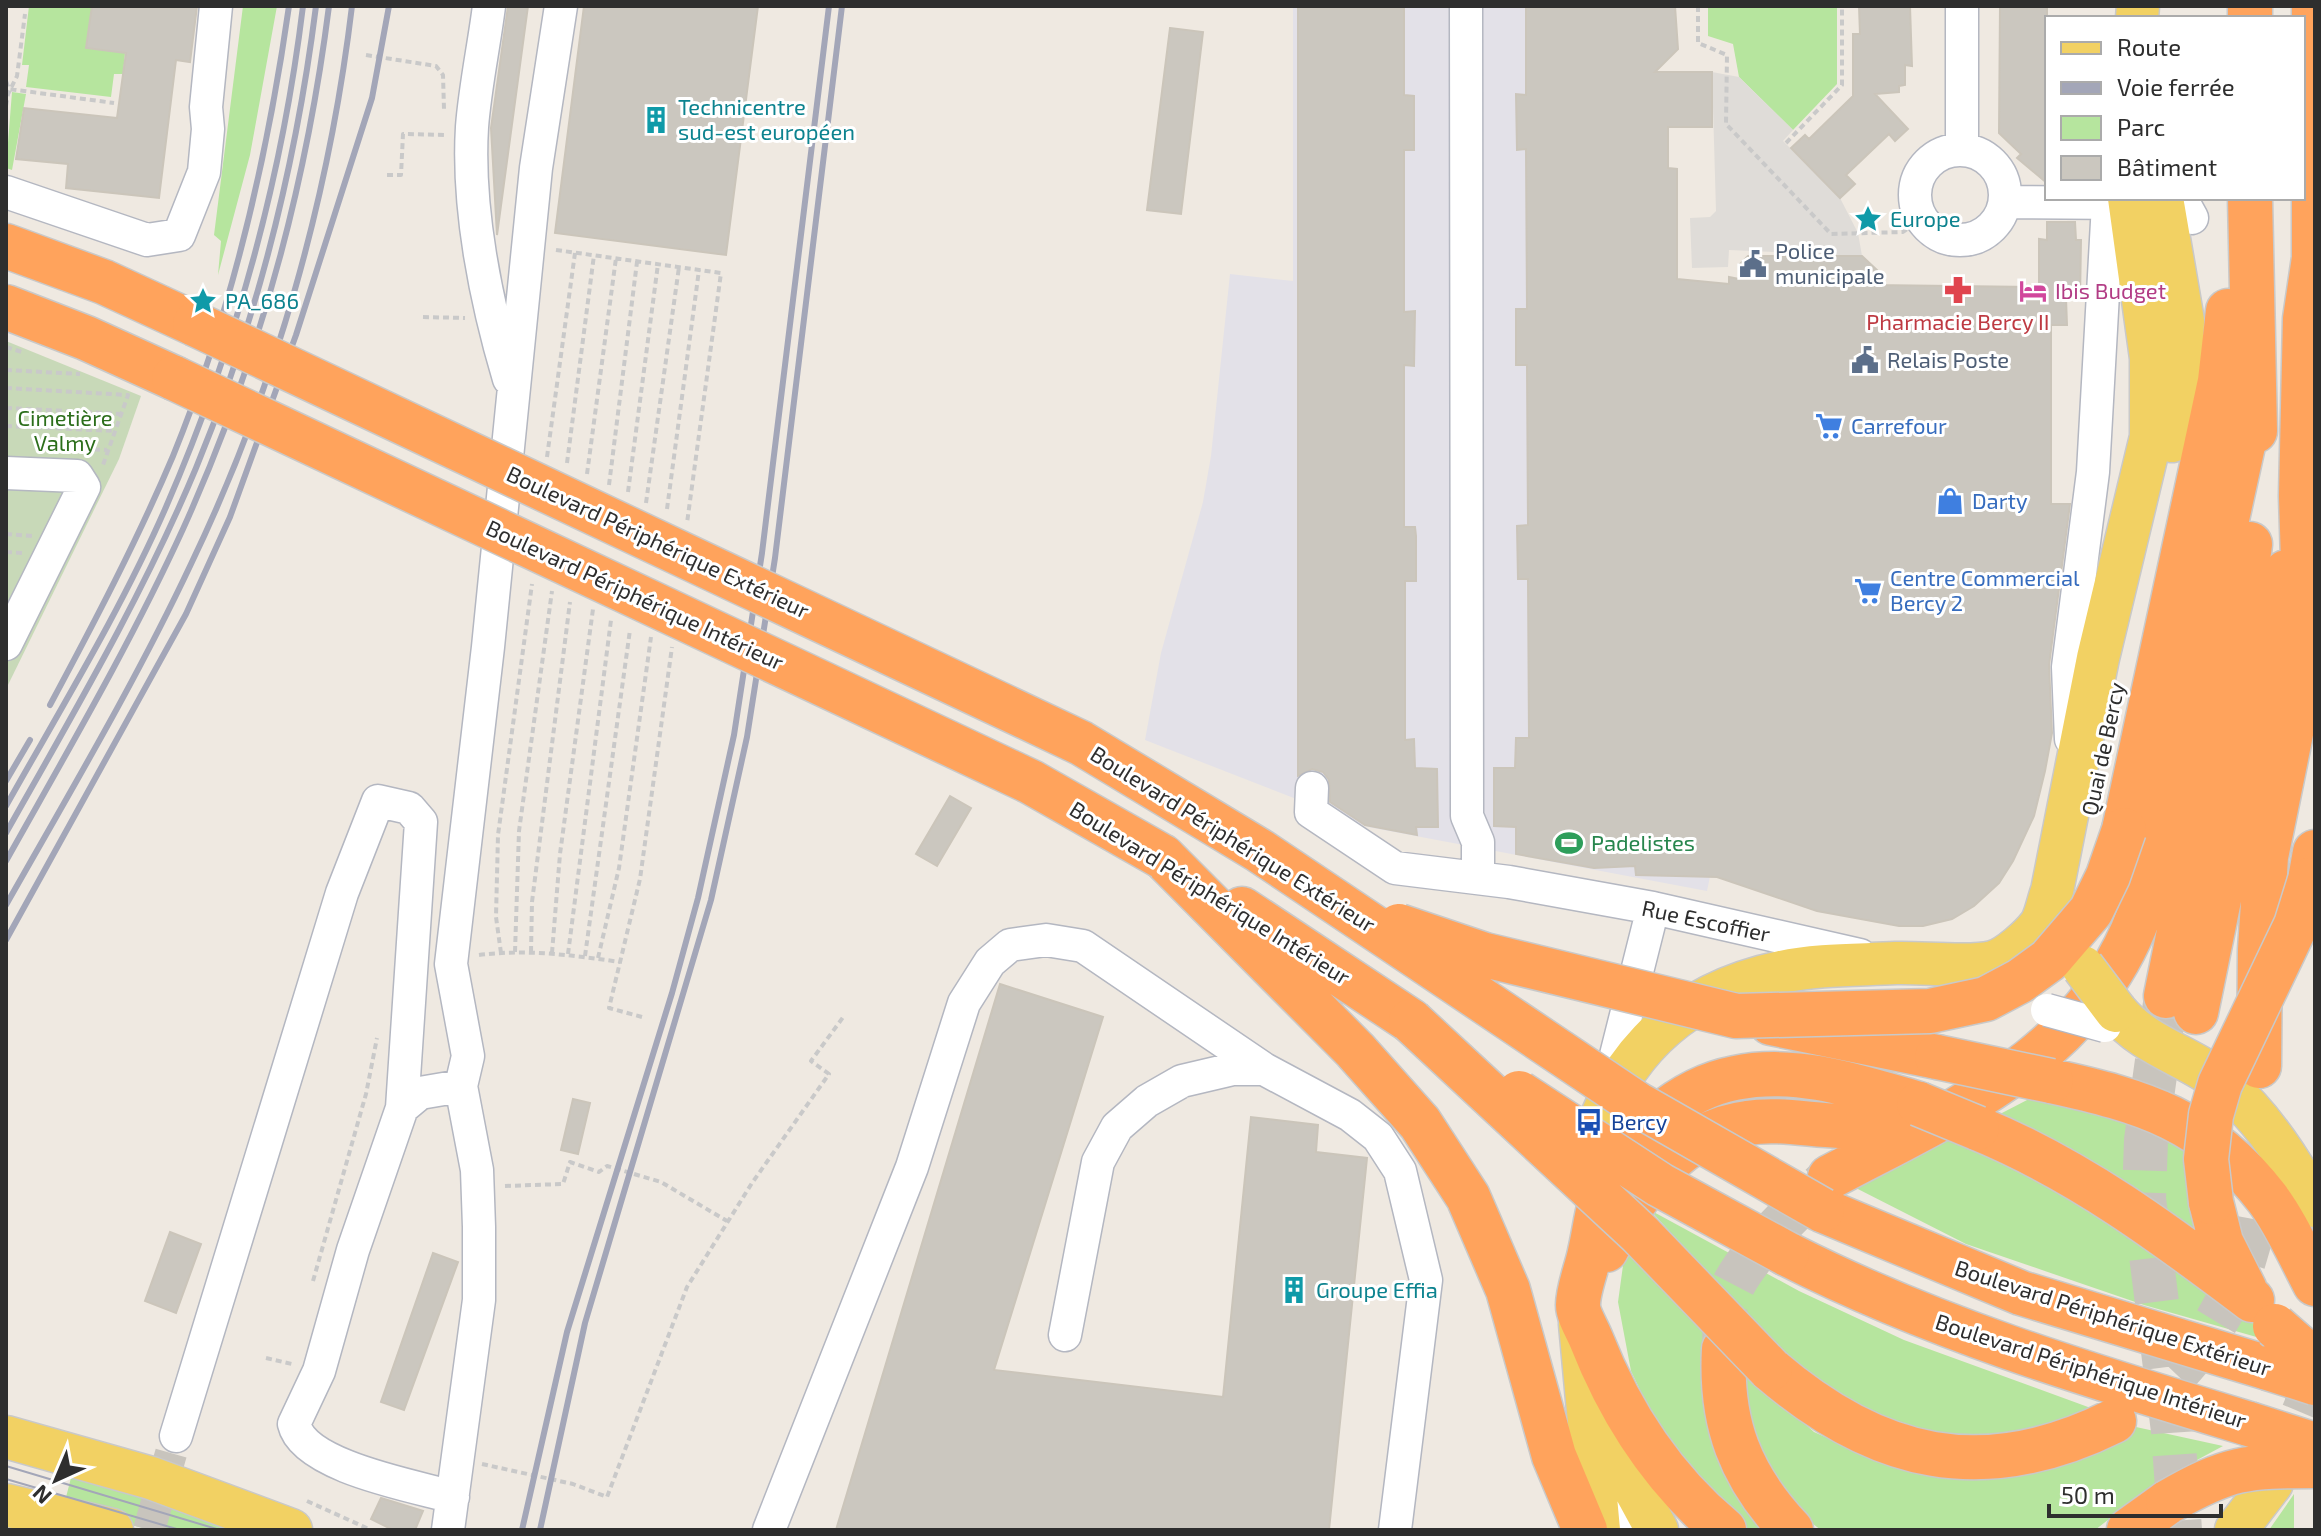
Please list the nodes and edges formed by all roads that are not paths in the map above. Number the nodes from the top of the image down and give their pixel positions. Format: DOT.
graph roads {
  1 [pos="216,6"];
  2 [pos="489,6"];
  3 [pos="561,6"];
  4 [pos="1466,6"];
  5 [pos="1962,6"];
  6 [pos="2314,6"];
  7 [pos="1962,149"];
  8 [pos="6,192"];
  9 [pos="2242,200"];
  10 [pos="2250,200"];
  11 [pos="2006,202"];
  12 [pos="2152,203"];
  13 [pos="6,246"];
  14 [pos="2314,259"];
  15 [pos="6,307"];
  16 [pos="513,394"];
  17 [pos="2252,404"];
  18 [pos="6,473"];
  19 [pos="2301,496"];
  20 [pos="14,611"];
  21 [pos="6,644"];
  22 [pos="1312,788"];
  23 [pos="2072,788"];
  24 [pos="1163,857"];
  25 [pos="2313,866"];
  26 [pos="1464,877"];
  27 [pos="1343,908"];
  28 [pos="1653,908"];
  29 [pos="1899,963"];
  30 [pos="1736,1016"];
  31 [pos="1411,1021"];
  32 [pos="2118,1022"];
  33 [pos="2259,1066"];
  34 [pos="1264,1069"];
  35 [pos="461,1086"];
  36 [pos="1605,1101"];
  37 [pos="402,1108"];
  38 [pos="1920,1116"];
  39 [pos="1826,1194"];
  40 [pos="2315,1206"];
  41 [pos="2315,1284"];
  42 [pos="1578,1306"];
  43 [pos="2264,1313"];
  44 [pos="1065,1335"];
  45 [pos="1724,1349"];
  46 [pos="2315,1361"];
  47 [pos="2315,1383"];
  48 [pos="1587,1401"];
  49 [pos="2114,1421"];
  50 [pos="176,1436"];
  51 [pos="6,1437"];
  52 [pos="2315,1445"];
  53 [pos="1554,1456"];
  54 [pos="2315,1466"];
  55 [pos="1595,1477"];
  56 [pos="2272,1483"];
  57 [pos="453,1497"];
  58 [pos="20,1508"];
  59 [pos="2158,1516"];
  60 [pos="112,1530"];
  61 [pos="291,1530"];
  62 [pos="448,1530"];
  63 [pos="769,1530"];
  64 [pos="1395,1530"];
  65 [pos="1555,1530"];
  66 [pos="1585,1530"];
  67 [pos="1599,1530"];
  68 [pos="1624,1530"];
  69 [pos="1657,1530"];
  70 [pos="1724,1530"];
  71 [pos="1791,1530"];
  72 [pos="2129,1530"];
  73 [pos="2236,1530"];
  1 -- 8 [label="street"];
  2 -- 16 [label="street"];
  3 -- 16 [label="street"];
  4 -- 26 [label="street"];
  5 -- 7 [label="street"];
  6 -- 14 [label="highway"];
  7 -- 11 [label="street"];
  7 -- 11 [label="street"];
  9 -- 30 [label="highway, bridge"];
  10 -- 17 [label="highway"];
  11 -- 12 [label="street"];
  12 -- 23 [label="street"];
  12 -- 23 [label="main road, Quai de Bercy"];
  12 -- 32 [label="main road, Quai de Bercy, bridge"];
  13 -- 27 [label="highway, Boulevard Périphérique Extérieur, bridge"];
  14 -- 19 [label="highway"];
  15 -- 24 [label="highway, Boulevard Périphérique Intérieur, bridge"];
  16 -- 35 [label="street"];
  17 -- 19 [label="highway"];
  17 -- 38 [label="highway"];
  18 -- 20 [label="street"];
  19 -- 33 [label="highway"];
  20 -- 21 [label="street"];
  22 -- 26 [label="street, Rue Escoffier"];
  23 -- 29 [label="main road, Quai de Bercy"];
  24 -- 31 [label="highway, Boulevard Périphérique Intérieur"];
  24 -- 53 [label="highway"];
  25 -- 43 [label="highway, bridge"];
  26 -- 28 [label="street, Rue Escoffier"];
  27 -- 30 [label="highway, bridge"];
  27 -- 39 [label="highway, Boulevard Périphérique Extérieur, bridge"];
  28 -- 29 [label="street, Rue Escoffier"];
  28 -- 36 [label="street"];
  29 -- 32 [label="street, Rue Escoffier, bridge"];
  29 -- 36 [label="main road, Quai de Bercy"];
  30 -- 41 [label="highway, bridge"];
  31 -- 49 [label="highway, bridge"];
  31 -- 52 [label="highway, Boulevard Périphérique Intérieur, bridge"];
  32 -- 40 [label="main road, Quai de Bercy"];
  34 -- 44 [label="street"];
  34 -- 63 [label="street"];
  34 -- 64 [label="street"];
  35 -- 37 [label="street"];
  35 -- 57 [label="street"];
  36 -- 42 [label="main road, Quai de Bercy"];
  37 -- 50 [label="street"];
  37 -- 57 [label="street"];
  38 -- 39 [label="highway"];
  38 -- 42 [label="highway"];
  38 -- 43 [label="highway, bridge"];
  39 -- 47 [label="highway, Boulevard Périphérique Extérieur, bridge"];
  42 -- 48 [label="main road, Quai de Bercy"];
  42 -- 70 [label="highway"];
  43 -- 46 [label="highway, bridge"];
  45 -- 71 [label="highway"];
  48 -- 55 [label="main road, Quai de Bercy"];
  48 -- 69 [label="main road"];
  51 -- 61 [label="main road"];
  53 -- 65 [label="highway"];
  53 -- 66 [label="highway"];
  54 -- 59 [label="highway, bridge"];
  55 -- 67 [label="main road, Quai de Bercy"];
  55 -- 68 [label="street"];
  56 -- 73 [label="main road"];
  57 -- 62 [label="street"];
  58 -- 60 [label="main road"];
  59 -- 72 [label="highway"];
}
